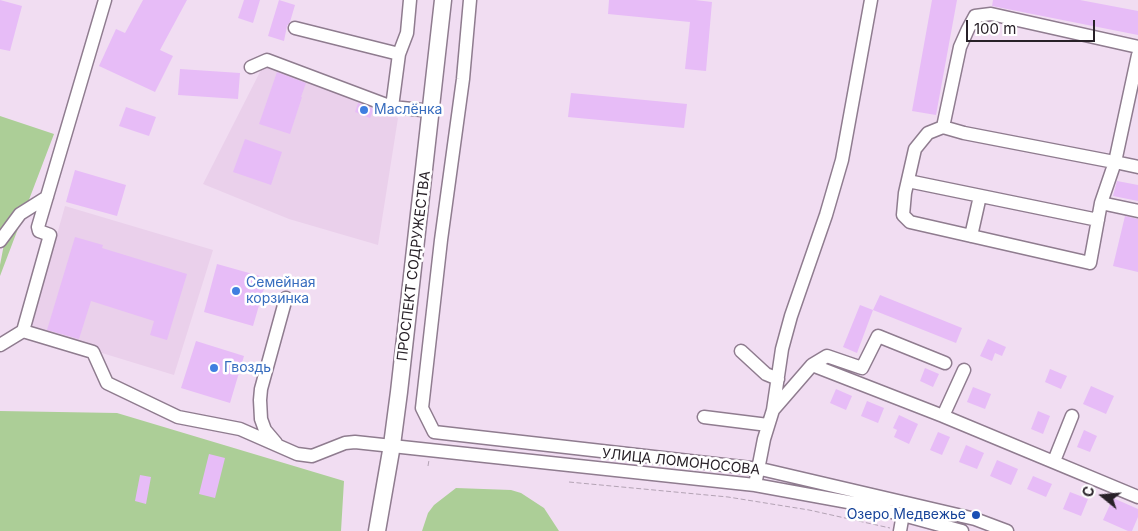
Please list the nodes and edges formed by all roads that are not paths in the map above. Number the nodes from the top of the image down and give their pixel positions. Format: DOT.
graph roads {
  1 [pos="106,0"];
  2 [pos="410,0"];
  3 [pos="443,0"];
  4 [pos="470,0"];
  5 [pos="871,0"];
  6 [pos="294,28"];
  7 [pos="1138,47"];
  8 [pos="399,54"];
  9 [pos="1138,55"];
  10 [pos="251,68"];
  11 [pos="392,107"];
  12 [pos="432,110"];
  13 [pos="943,127"];
  14 [pos="1115,162"];
  15 [pos="1138,167"];
  16 [pos="908,181"];
  17 [pos="980,196"];
  18 [pos="46,197"];
  19 [pos="1101,203"];
  20 [pos="1138,211"];
  21 [pos="1098,220"];
  22 [pos="971,236"];
  23 [pos="0,241"];
  24 [pos="286,298"];
  25 [pos="23,331"];
  26 [pos="0,345"];
  27 [pos="741,351"];
  28 [pos="945,363"];
  29 [pos="812,365"];
  30 [pos="964,370"];
  31 [pos="778,378"];
  32 [pos="773,410"];
  33 [pos="943,416"];
  34 [pos="1072,416"];
  35 [pos="704,417"];
  36 [pos="768,425"];
  37 [pos="392,444"];
  38 [pos="284,450"];
  39 [pos="1054,461"];
  40 [pos="751,468"];
  41 [pos="765,470"];
  42 [pos="755,485"];
  43 [pos="1138,497"];
  44 [pos="903,514"];
  45 [pos="377,531"];
  46 [pos="900,531"];
  47 [pos="962,531"];
  48 [pos="1007,531"];
  1 -- 18 [label="street"];
  2 -- 8 [label="street"];
  3 -- 12 [label="main road, ПРОСПЕКТ СОДРУЖЕСТВА"];
  4 -- 40 [label="street"];
  5 -- 31 [label="street"];
  6 -- 8 [label="street"];
  7 -- 13 [label="street"];
  8 -- 11 [label="street"];
  9 -- 14 [label="street"];
  10 -- 11 [label="street"];
  11 -- 12 [label="street"];
  12 -- 37 [label="main road, ПРОСПЕКТ СОДРУЖЕСТВА"];
  13 -- 14 [label="street"];
  13 -- 16 [label="street"];
  14 -- 15 [label="street"];
  14 -- 19 [label="street"];
  16 -- 17 [label="street"];
  16 -- 22 [label="street"];
  17 -- 21 [label="street"];
  17 -- 22 [label="street"];
  18 -- 23 [label="street"];
  18 -- 25 [label="street"];
  19 -- 20 [label="street"];
  19 -- 21 [label="street"];
  21 -- 22 [label="street"];
  24 -- 38 [label="street"];
  25 -- 26 [label="street"];
  25 -- 38 [label="street, УЛИЦА ЛОМОНОСОВА"];
  27 -- 31 [label="street"];
  28 -- 29 [label="street"];
  29 -- 32 [label="street"];
  29 -- 33 [label="street"];
  30 -- 33 [label="street"];
  31 -- 32 [label="street"];
  32 -- 36 [label="street"];
  33 -- 39 [label="street"];
  34 -- 39 [label="street"];
  35 -- 36 [label="street"];
  36 -- 42 [label="street"];
  37 -- 38 [label="street, УЛИЦА ЛОМОНОСОВА"];
  37 -- 42 [label="street, УЛИЦА ЛОМОНОСОВА"];
  37 -- 45 [label="main road, ПРОСПЕКТ СОДРУЖЕСТВА"];
  39 -- 43 [label="street"];
  41 -- 48 [label="street"];
  42 -- 44 [label="street, УЛИЦА ЛОМОНОСОВА"];
  44 -- 46 [label="street"];
  44 -- 47 [label="street, УЛИЦА ЛОМОНОСОВА"];
}
